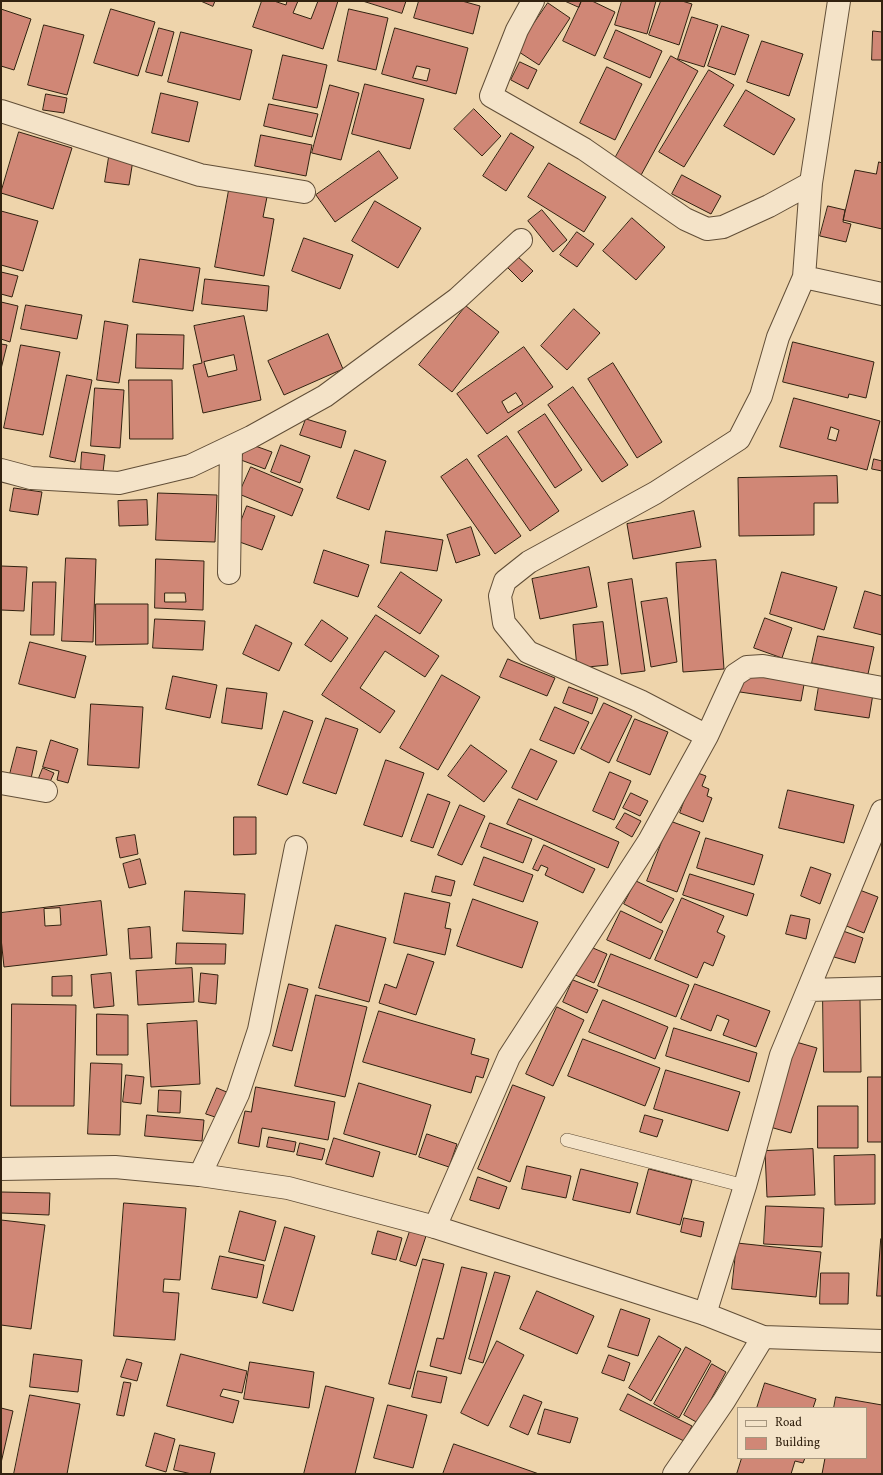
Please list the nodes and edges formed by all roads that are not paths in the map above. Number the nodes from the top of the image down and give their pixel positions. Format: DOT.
graph roads {
  1 [pos="533,1"];
  2 [pos="840,1"];
  3 [pos="1,111"];
  4 [pos="811,182"];
  5 [pos="304,192"];
  6 [pos="520,240"];
  7 [pos="804,277"];
  8 [pos="882,294"];
  9 [pos="231,447"];
  10 [pos="1,470"];
  11 [pos="229,573"];
  12 [pos="882,688"];
  13 [pos="707,736"];
  14 [pos="1,783"];
  15 [pos="46,791"];
  16 [pos="882,811"];
  17 [pos="296,847"];
  18 [pos="882,988"];
  19 [pos="808,990"];
  20 [pos="567,1140"];
  21 [pos="1,1169"];
  22 [pos="200,1175"];
  23 [pos="745,1186"];
  24 [pos="435,1227"];
  25 [pos="705,1314"];
  26 [pos="763,1337"];
  27 [pos="882,1341"];
  28 [pos="674,1474"];
  1 -- 4 [label="street"];
  2 -- 4 [label="street"];
  3 -- 5 [label="street"];
  4 -- 7 [label="street"];
  6 -- 9 [label="street"];
  7 -- 8 [label="street"];
  7 -- 13 [label="street"];
  9 -- 10 [label="street"];
  9 -- 11 [label="street"];
  12 -- 13 [label="street"];
  13 -- 24 [label="street"];
  14 -- 15 [label="street"];
  16 -- 19 [label="street"];
  17 -- 22 [label="street"];
  18 -- 19 [label="street"];
  19 -- 23 [label="street"];
  20 -- 23 [label="lane"];
  21 -- 22 [label="street"];
  22 -- 24 [label="street"];
  23 -- 25 [label="street"];
  24 -- 25 [label="street"];
  25 -- 26 [label="street"];
  26 -- 27 [label="street"];
  26 -- 28 [label="street"];
}
